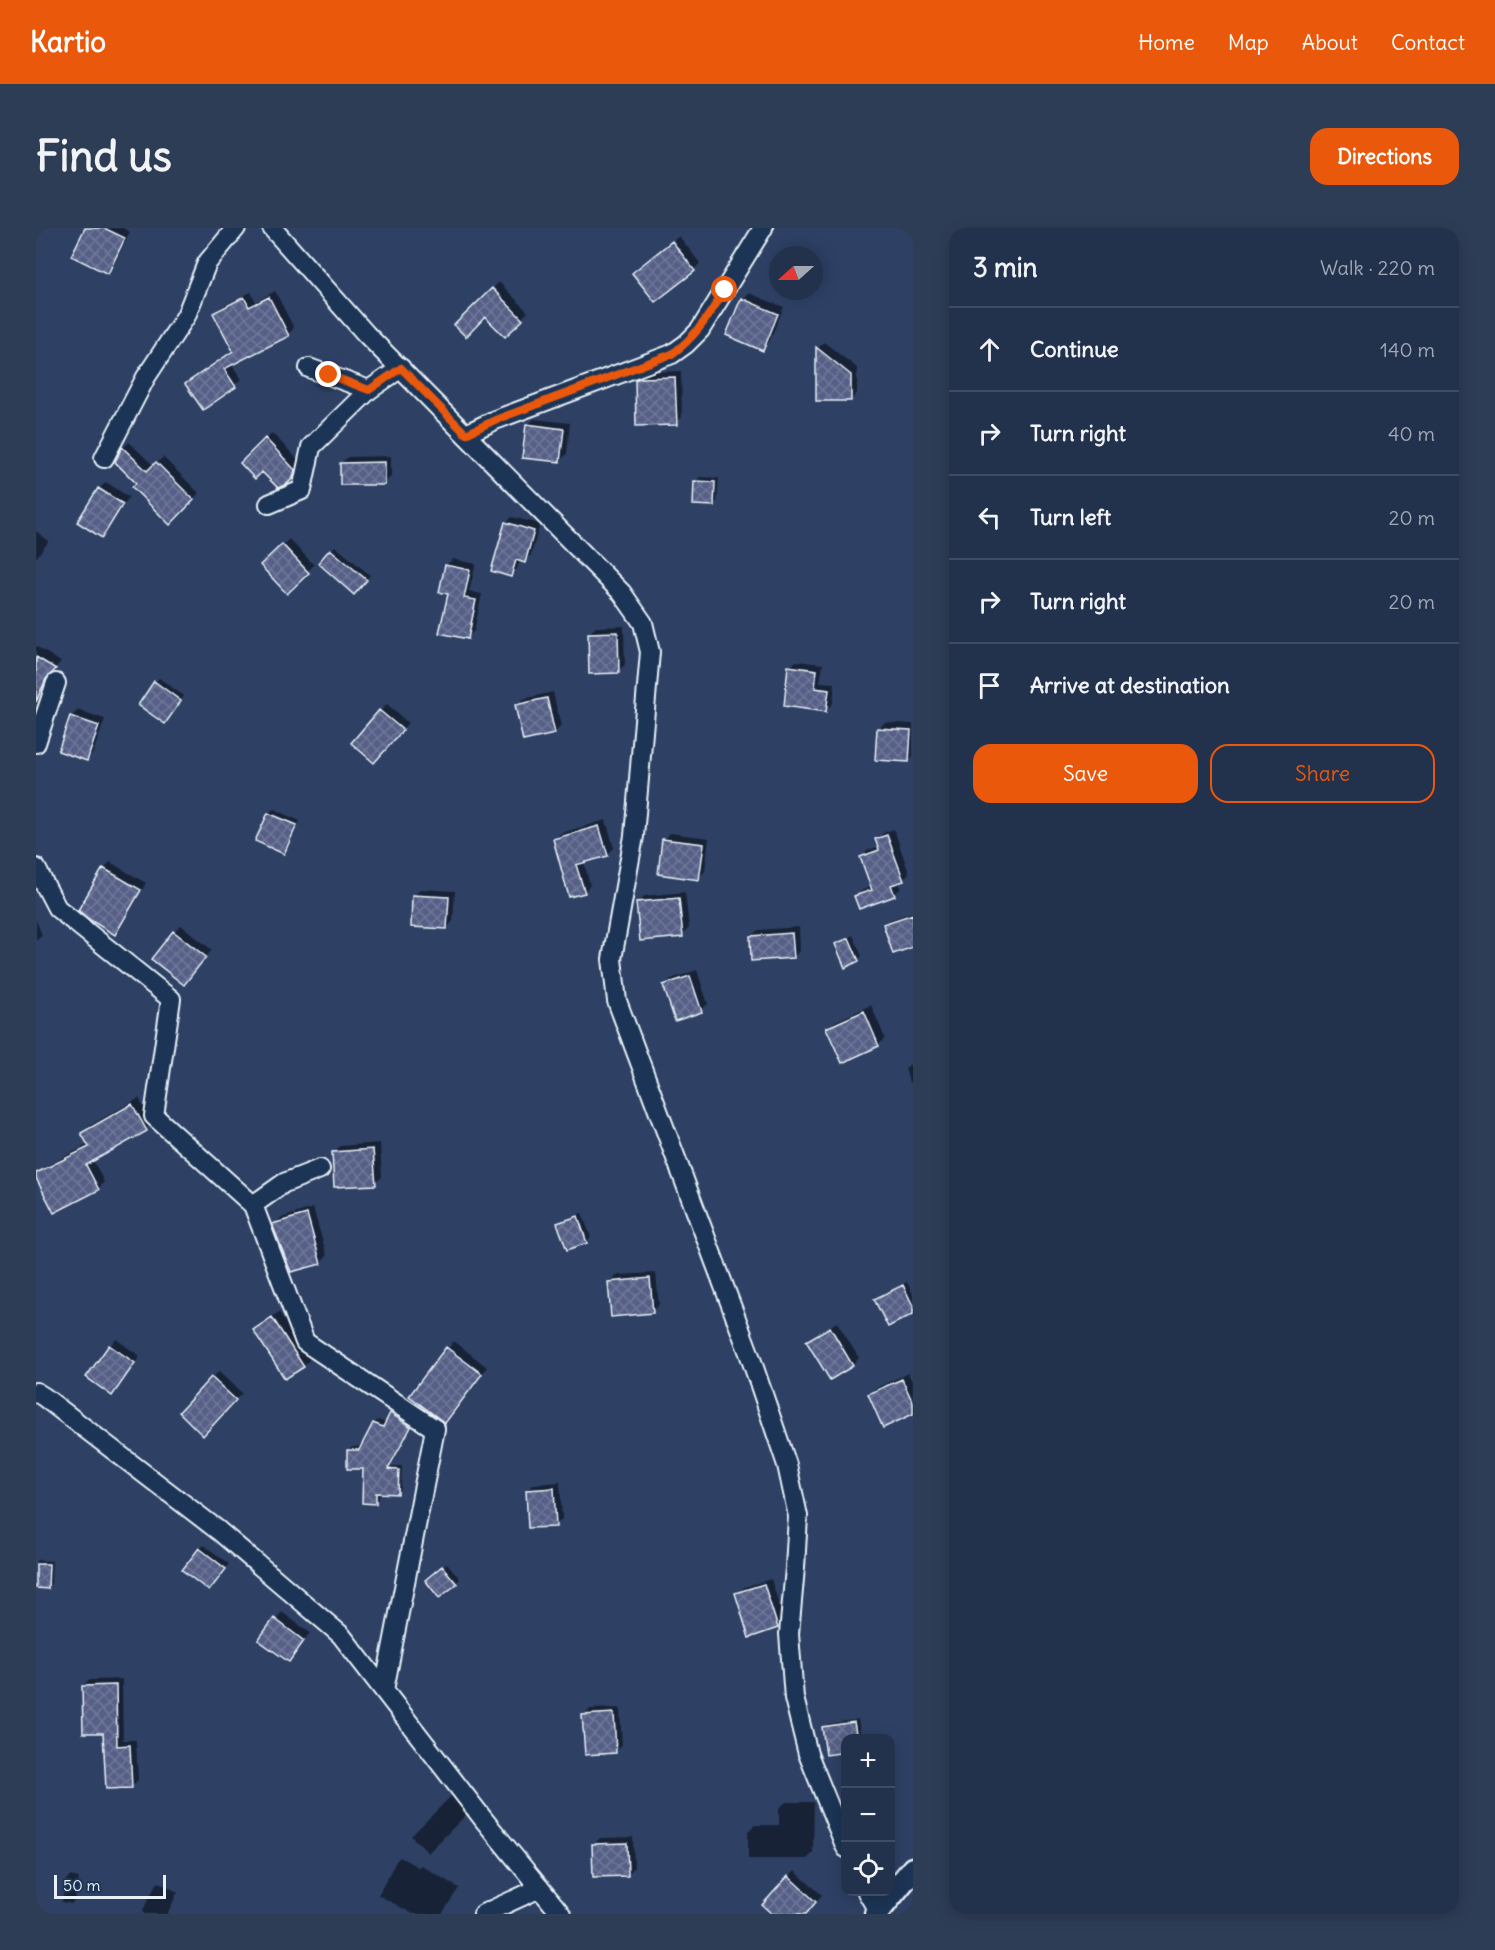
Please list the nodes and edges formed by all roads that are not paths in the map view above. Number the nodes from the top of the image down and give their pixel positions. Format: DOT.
graph roads {
  1 [pos="236,228"];
  2 [pos="272,228"];
  3 [pos="764,228"];
  4 [pos="309,368"];
  5 [pos="401,368"];
  6 [pos="369,390"];
  7 [pos="466,434"];
  8 [pos="104,458"];
  9 [pos="269,504"];
  10 [pos="56,683"];
  11 [pos="36,742"];
  12 [pos="36,868"];
  13 [pos="320,1169"];
  14 [pos="253,1205"];
  15 [pos="36,1392"];
  16 [pos="384,1690"];
  17 [pos="844,1842"];
  18 [pos="913,1869"];
  19 [pos="540,1888"];
  20 [pos="869,1896"];
  21 [pos="877,1913"];
  22 [pos="483,1914"];
  23 [pos="561,1914"];
  1 -- 8 [label="street"];
  2 -- 5 [label="street"];
  3 -- 7 [label="street"];
  4 -- 6 [label="street"];
  5 -- 6 [label="street"];
  5 -- 7 [label="street"];
  6 -- 9 [label="street"];
  7 -- 17 [label="street"];
  10 -- 11 [label="street"];
  12 -- 14 [label="street"];
  13 -- 14 [label="street"];
  14 -- 16 [label="street"];
  15 -- 16 [label="street"];
  16 -- 19 [label="street"];
  18 -- 21 [label="main road"];
  19 -- 22 [label="street"];
  19 -- 23 [label="street"];
  20 -- 21 [label="street"];
}
